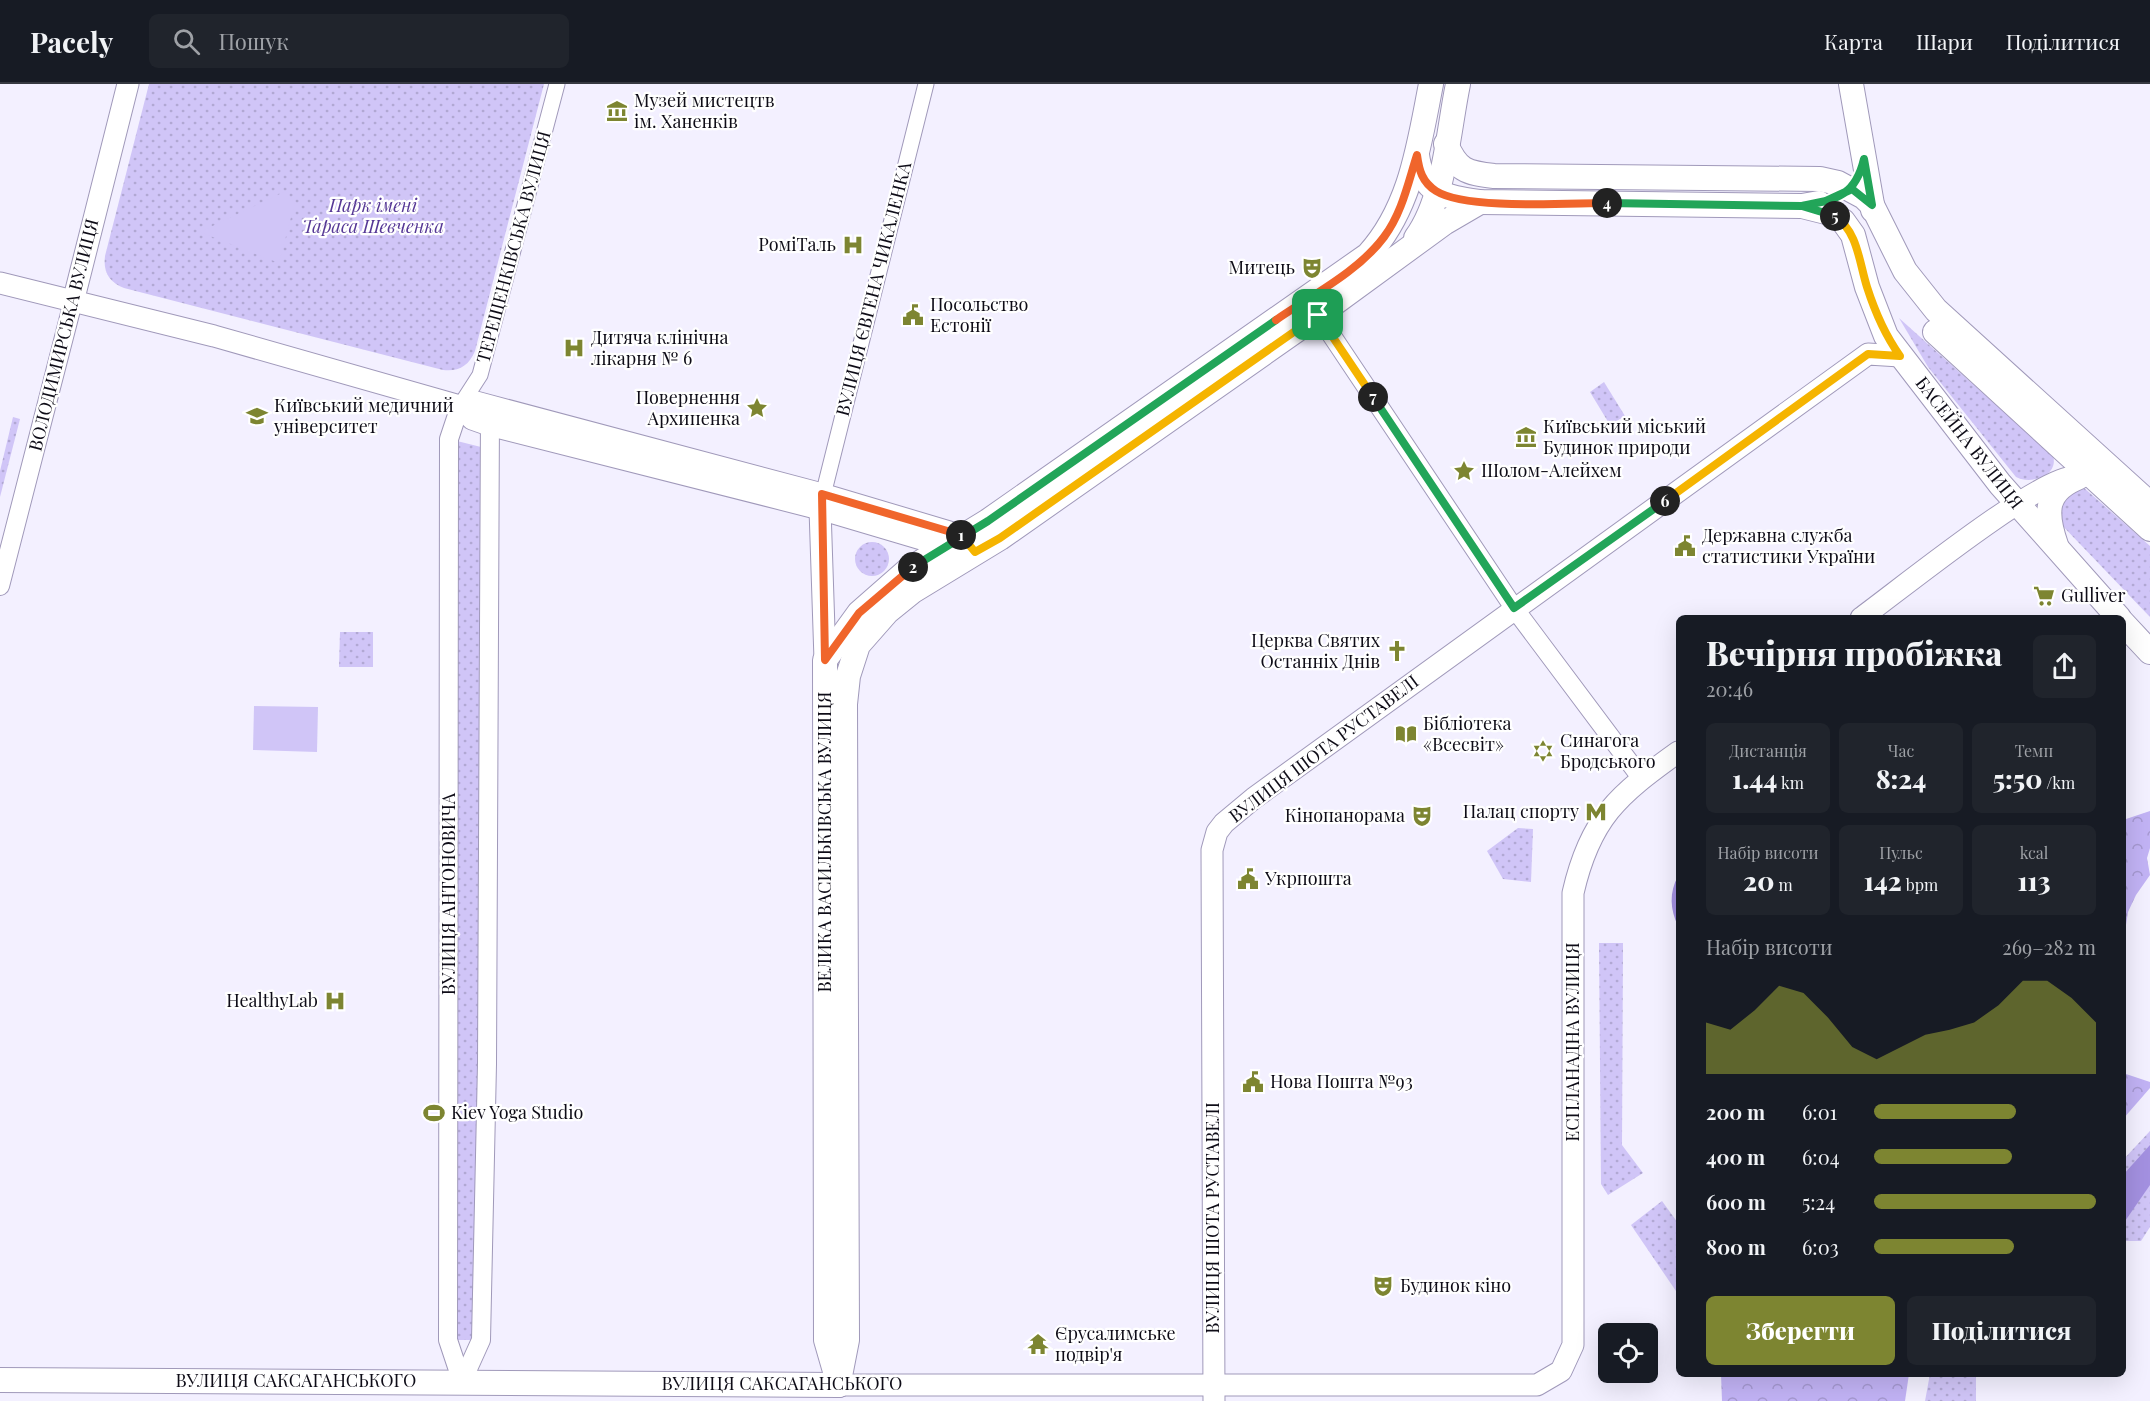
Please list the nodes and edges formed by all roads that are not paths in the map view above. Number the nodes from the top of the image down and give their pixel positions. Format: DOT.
graph roads {
  1 [pos="128,84"];
  2 [pos="557,84"];
  3 [pos="926,84"];
  4 [pos="1431,84"];
  5 [pos="1458,84"];
  6 [pos="1851,84"];
  7 [pos="1446,144"];
  8 [pos="1417,155"];
  9 [pos="1864,159"];
  10 [pos="1852,189"];
  11 [pos="1437,192"];
  12 [pos="1480,202"];
  13 [pos="1872,205"];
  14 [pos="1802,206"];
  15 [pos="1406,252"];
  16 [pos="0,283"];
  17 [pos="73,302"];
  18 [pos="1318,315"];
  19 [pos="1900,356"];
  20 [pos="460,405"];
  21 [pos="490,415"];
  22 [pos="2090,479"];
  23 [pos="821,501"];
  24 [pos="2017,504"];
  25 [pos="2150,504"];
  26 [pos="2150,529"];
  27 [pos="969,544"];
  28 [pos="942,548"];
  29 [pos="2057,549"];
  30 [pos="0,586"];
  31 [pos="1514,608"];
  32 [pos="1865,615"];
  33 [pos="2116,615"];
  34 [pos="2126,626"];
  35 [pos="2150,652"];
  36 [pos="825,660"];
  37 [pos="1676,753"];
  38 [pos="1642,778"];
  39 [pos="1561,1371"];
  40 [pos="0,1380"];
  41 [pos="462,1391"];
  42 [pos="839,1393"];
  43 [pos="1214,1393"];
  1 -- 17 [label="main road, ВОЛОДИМИРСЬКА ВУЛИЦЯ"];
  2 -- 20 [label="street, ТЕРЕЩЕНКІВСЬКА ВУЛИЦЯ"];
  3 -- 23 [label="street, ВУЛИЦЯ ЄВГЕНА ЧИКАЛЕНКА"];
  4 -- 8 [label="main road, ВЕЛИКА ВАСИЛЬКІВСЬКА ВУЛИЦЯ"];
  5 -- 7 [label="main road, ВЕЛИКА ВАСИЛЬКІВСЬКА ВУЛИЦЯ"];
  6 -- 9 [label="main road"];
  7 -- 10 [label="main road"];
  7 -- 11 [label="main road, ВЕЛИКА ВАСИЛЬКІВСЬКА ВУЛИЦЯ"];
  8 -- 11 [label="main road"];
  8 -- 27 [label="main road, ВЕЛИКА ВАСИЛЬКІВСЬКА ВУЛИЦЯ"];
  9 -- 10 [label="main road"];
  9 -- 13 [label="main road"];
  10 -- 13 [label="main road"];
  10 -- 14 [label="main road"];
  11 -- 12 [label="main road"];
  11 -- 15 [label="main road, ВЕЛИКА ВАСИЛЬКІВСЬКА ВУЛИЦЯ"];
  12 -- 14 [label="main road"];
  12 -- 15 [label="main road, ВЕЛИКА ВАСИЛЬКІВСЬКА ВУЛИЦЯ"];
  13 -- 22 [label="main road"];
  13 -- 25 [label="main road"];
  14 -- 19 [label="main road, БАСЕЙНА ВУЛИЦЯ"];
  15 -- 18 [label="main road, ВЕЛИКА ВАСИЛЬКІВСЬКА ВУЛИЦЯ"];
  16 -- 17 [label="main road"];
  17 -- 20 [label="main road"];
  17 -- 30 [label="street, ВОЛОДИМИРСЬКА ВУЛИЦЯ"];
  18 -- 27 [label="main road, ВЕЛИКА ВАСИЛЬКІВСЬКА ВУЛИЦЯ"];
  18 -- 31 [label="street"];
  19 -- 24 [label="main road, БАСЕЙНА ВУЛИЦЯ"];
  19 -- 31 [label="main road, ВУЛИЦЯ ШОТА РУСТАВЕЛІ"];
  20 -- 21 [label="main road"];
  20 -- 41 [label="street, ВУЛИЦЯ АНТОНОВИЧА"];
  21 -- 23 [label="main road"];
  21 -- 41 [label="street"];
  22 -- 24 [label="main road"];
  22 -- 26 [label="main road"];
  22 -- 29 [label="main road"];
  23 -- 27 [label="main road"];
  23 -- 28 [label="main road"];
  23 -- 36 [label="main road"];
  24 -- 29 [label="main road, БАСЕЙНА ВУЛИЦЯ"];
  24 -- 32 [label="main road"];
  27 -- 28 [label="main road, ВЕЛИКА ВАСИЛЬКІВСЬКА ВУЛИЦЯ"];
  27 -- 42 [label="main road, ВЕЛИКА ВАСИЛЬКІВСЬКА ВУЛИЦЯ"];
  28 -- 36 [label="main road, ВЕЛИКА ВАСИЛЬКІВСЬКА ВУЛИЦЯ"];
  29 -- 33 [label="main road, БАСЕЙНА ВУЛИЦЯ"];
  31 -- 38 [label="street"];
  31 -- 43 [label="main road, ВУЛИЦЯ ШОТА РУСТАВЕЛІ"];
  34 -- 35 [label="main road"];
  36 -- 42 [label="main road, ВЕЛИКА ВАСИЛЬКІВСЬКА ВУЛИЦЯ"];
  37 -- 38 [label="main road, ЕСПЛАНАДНА ВУЛИЦЯ"];
  38 -- 39 [label="main road, ЕСПЛАНАДНА ВУЛИЦЯ"];
  39 -- 43 [label="main road, ВУЛИЦЯ САКСАГАНСЬКОГО"];
  40 -- 41 [label="main road, ВУЛИЦЯ САКСАГАНСЬКОГО"];
  41 -- 42 [label="main road, ВУЛИЦЯ САКСАГАНСЬКОГО"];
  42 -- 43 [label="main road, ВУЛИЦЯ САКСАГАНСЬКОГО"];
}
